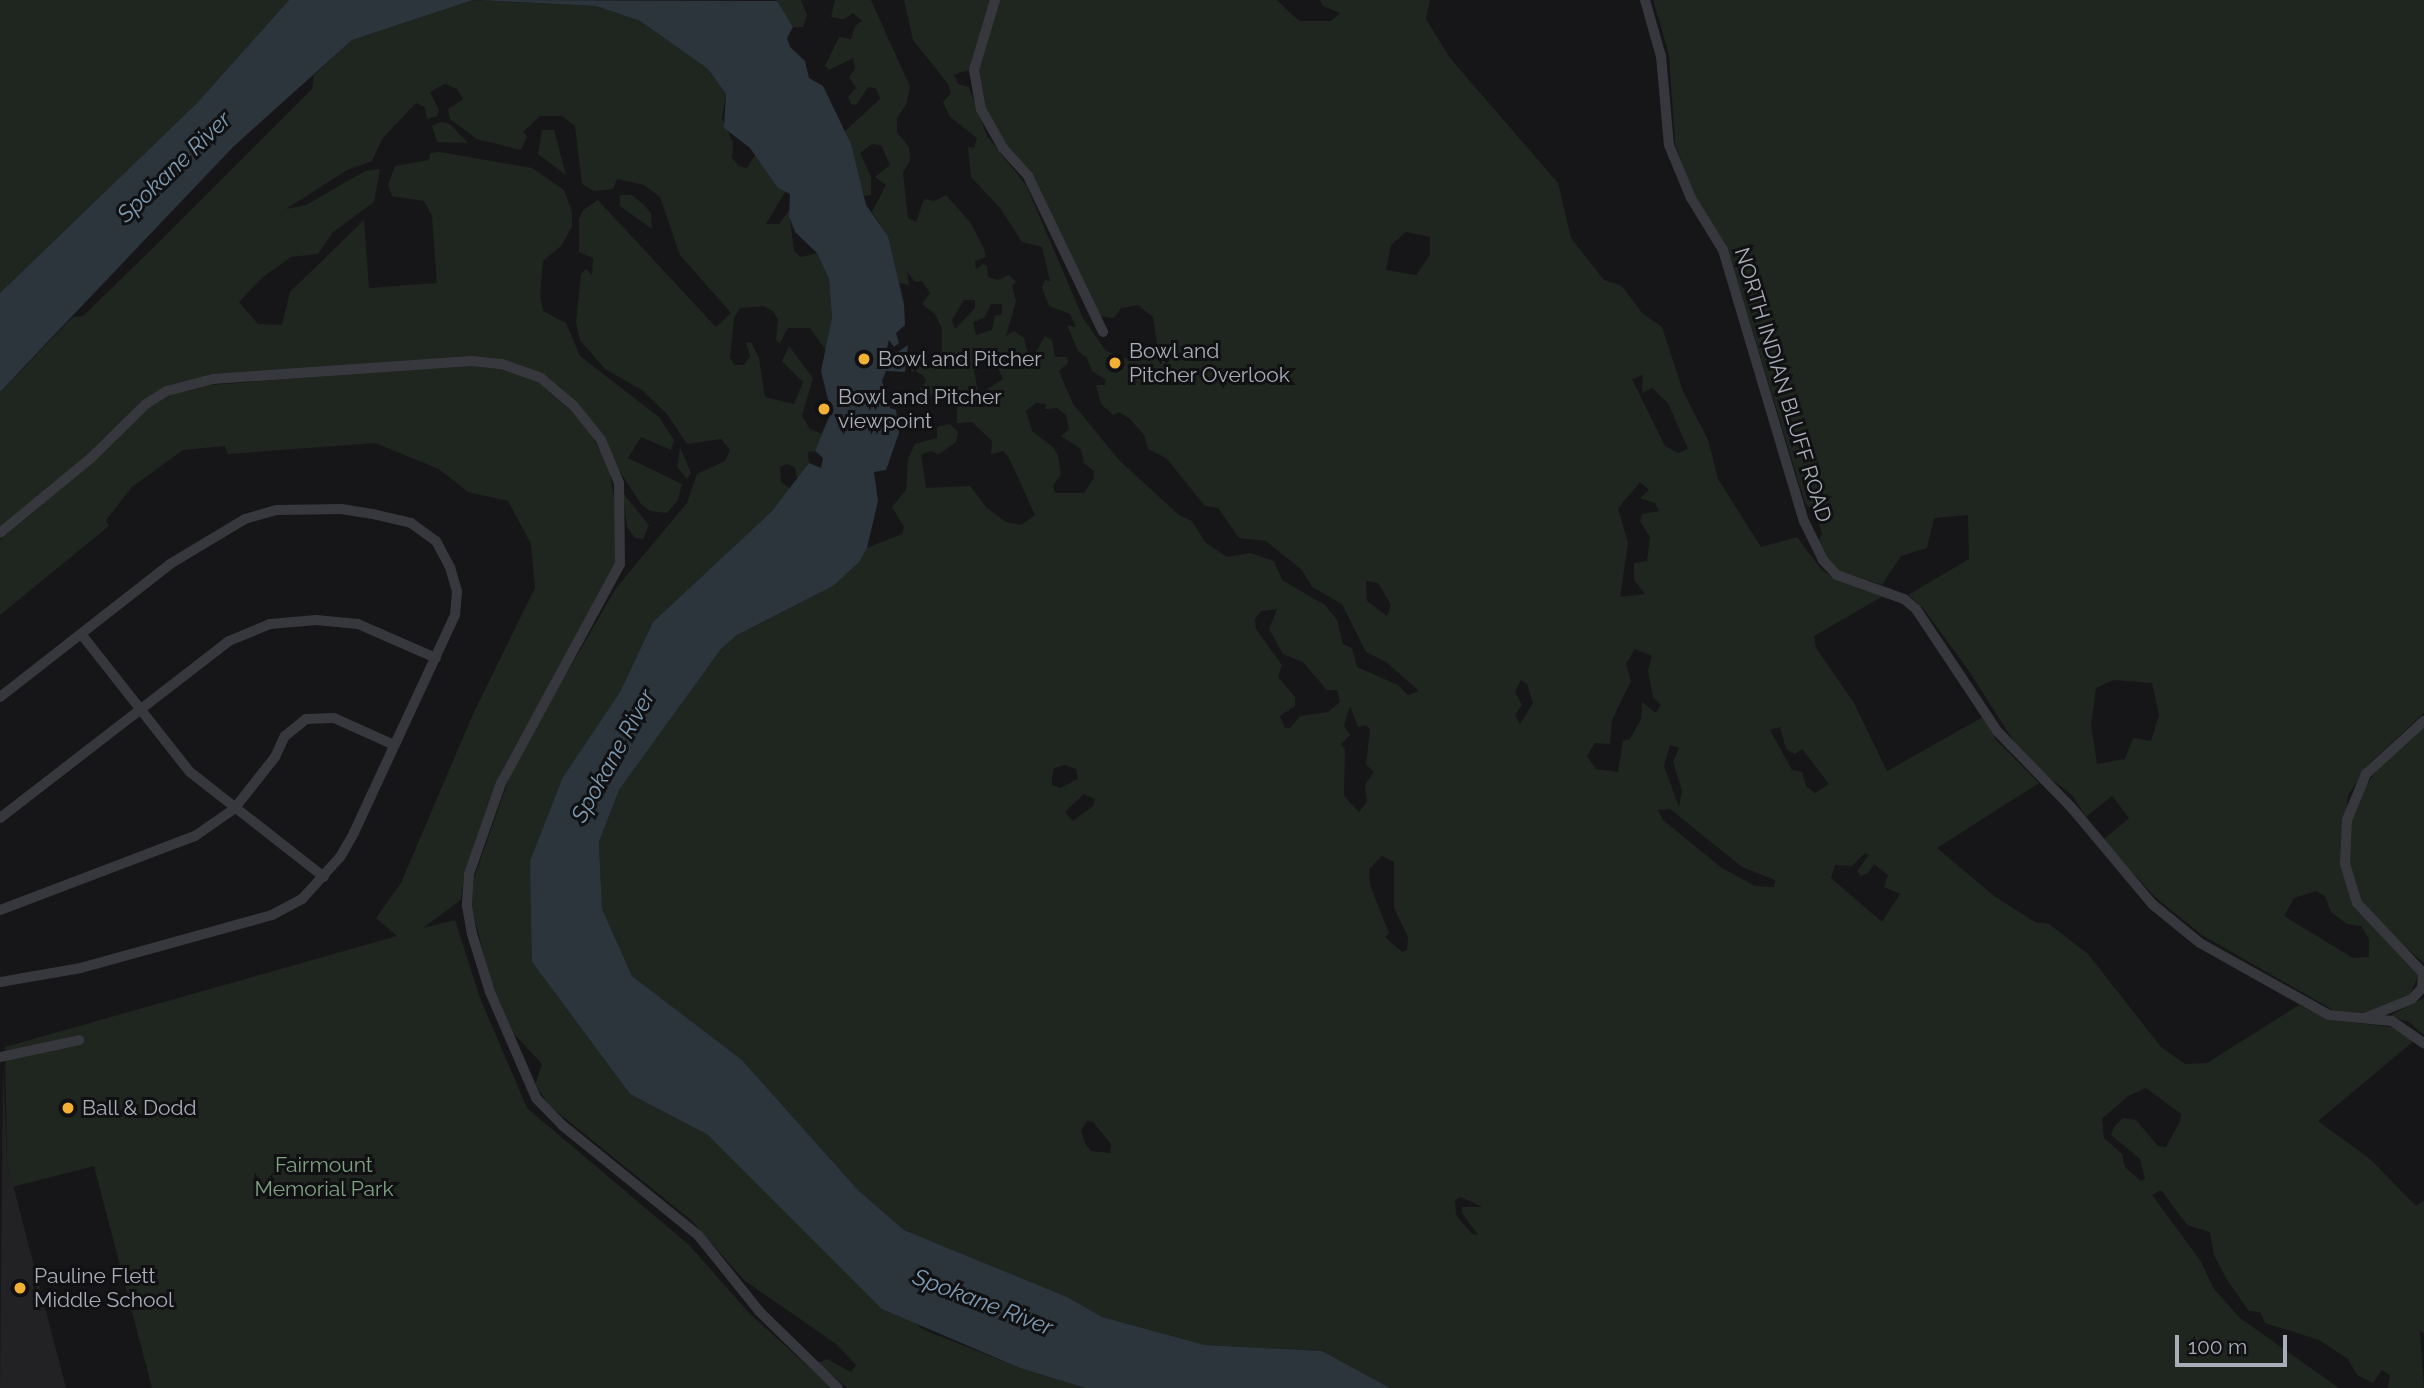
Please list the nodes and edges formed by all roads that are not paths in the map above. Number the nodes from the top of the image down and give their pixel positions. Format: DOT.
graph roads {
  1 [pos="995,0"];
  2 [pos="1645,0"];
  3 [pos="1103,332"];
  4 [pos="0,533"];
  5 [pos="82,635"];
  6 [pos="436,658"];
  7 [pos="0,697"];
  8 [pos="142,710"];
  9 [pos="2424,721"];
  10 [pos="394,745"];
  11 [pos="234,809"];
  12 [pos="0,818"];
  13 [pos="324,877"];
  14 [pos="0,910"];
  15 [pos="0,982"];
  16 [pos="2363,1018"];
  17 [pos="79,1040"];
  18 [pos="2424,1043"];
  19 [pos="0,1057"];
  20 [pos="838,1388"];
  1 -- 3 [label="street"];
  2 -- 16 [label="street, NORTH INDIAN BLUFF ROAD"];
  4 -- 20 [label="street"];
  5 -- 6 [label="street"];
  5 -- 7 [label="street"];
  5 -- 8 [label="street"];
  6 -- 8 [label="street"];
  6 -- 10 [label="street"];
  8 -- 11 [label="street"];
  8 -- 12 [label="street"];
  9 -- 16 [label="street"];
  10 -- 11 [label="street"];
  10 -- 13 [label="street"];
  11 -- 13 [label="street"];
  11 -- 14 [label="street"];
  13 -- 15 [label="street"];
  16 -- 18 [label="street"];
  17 -- 19 [label="street"];
}
